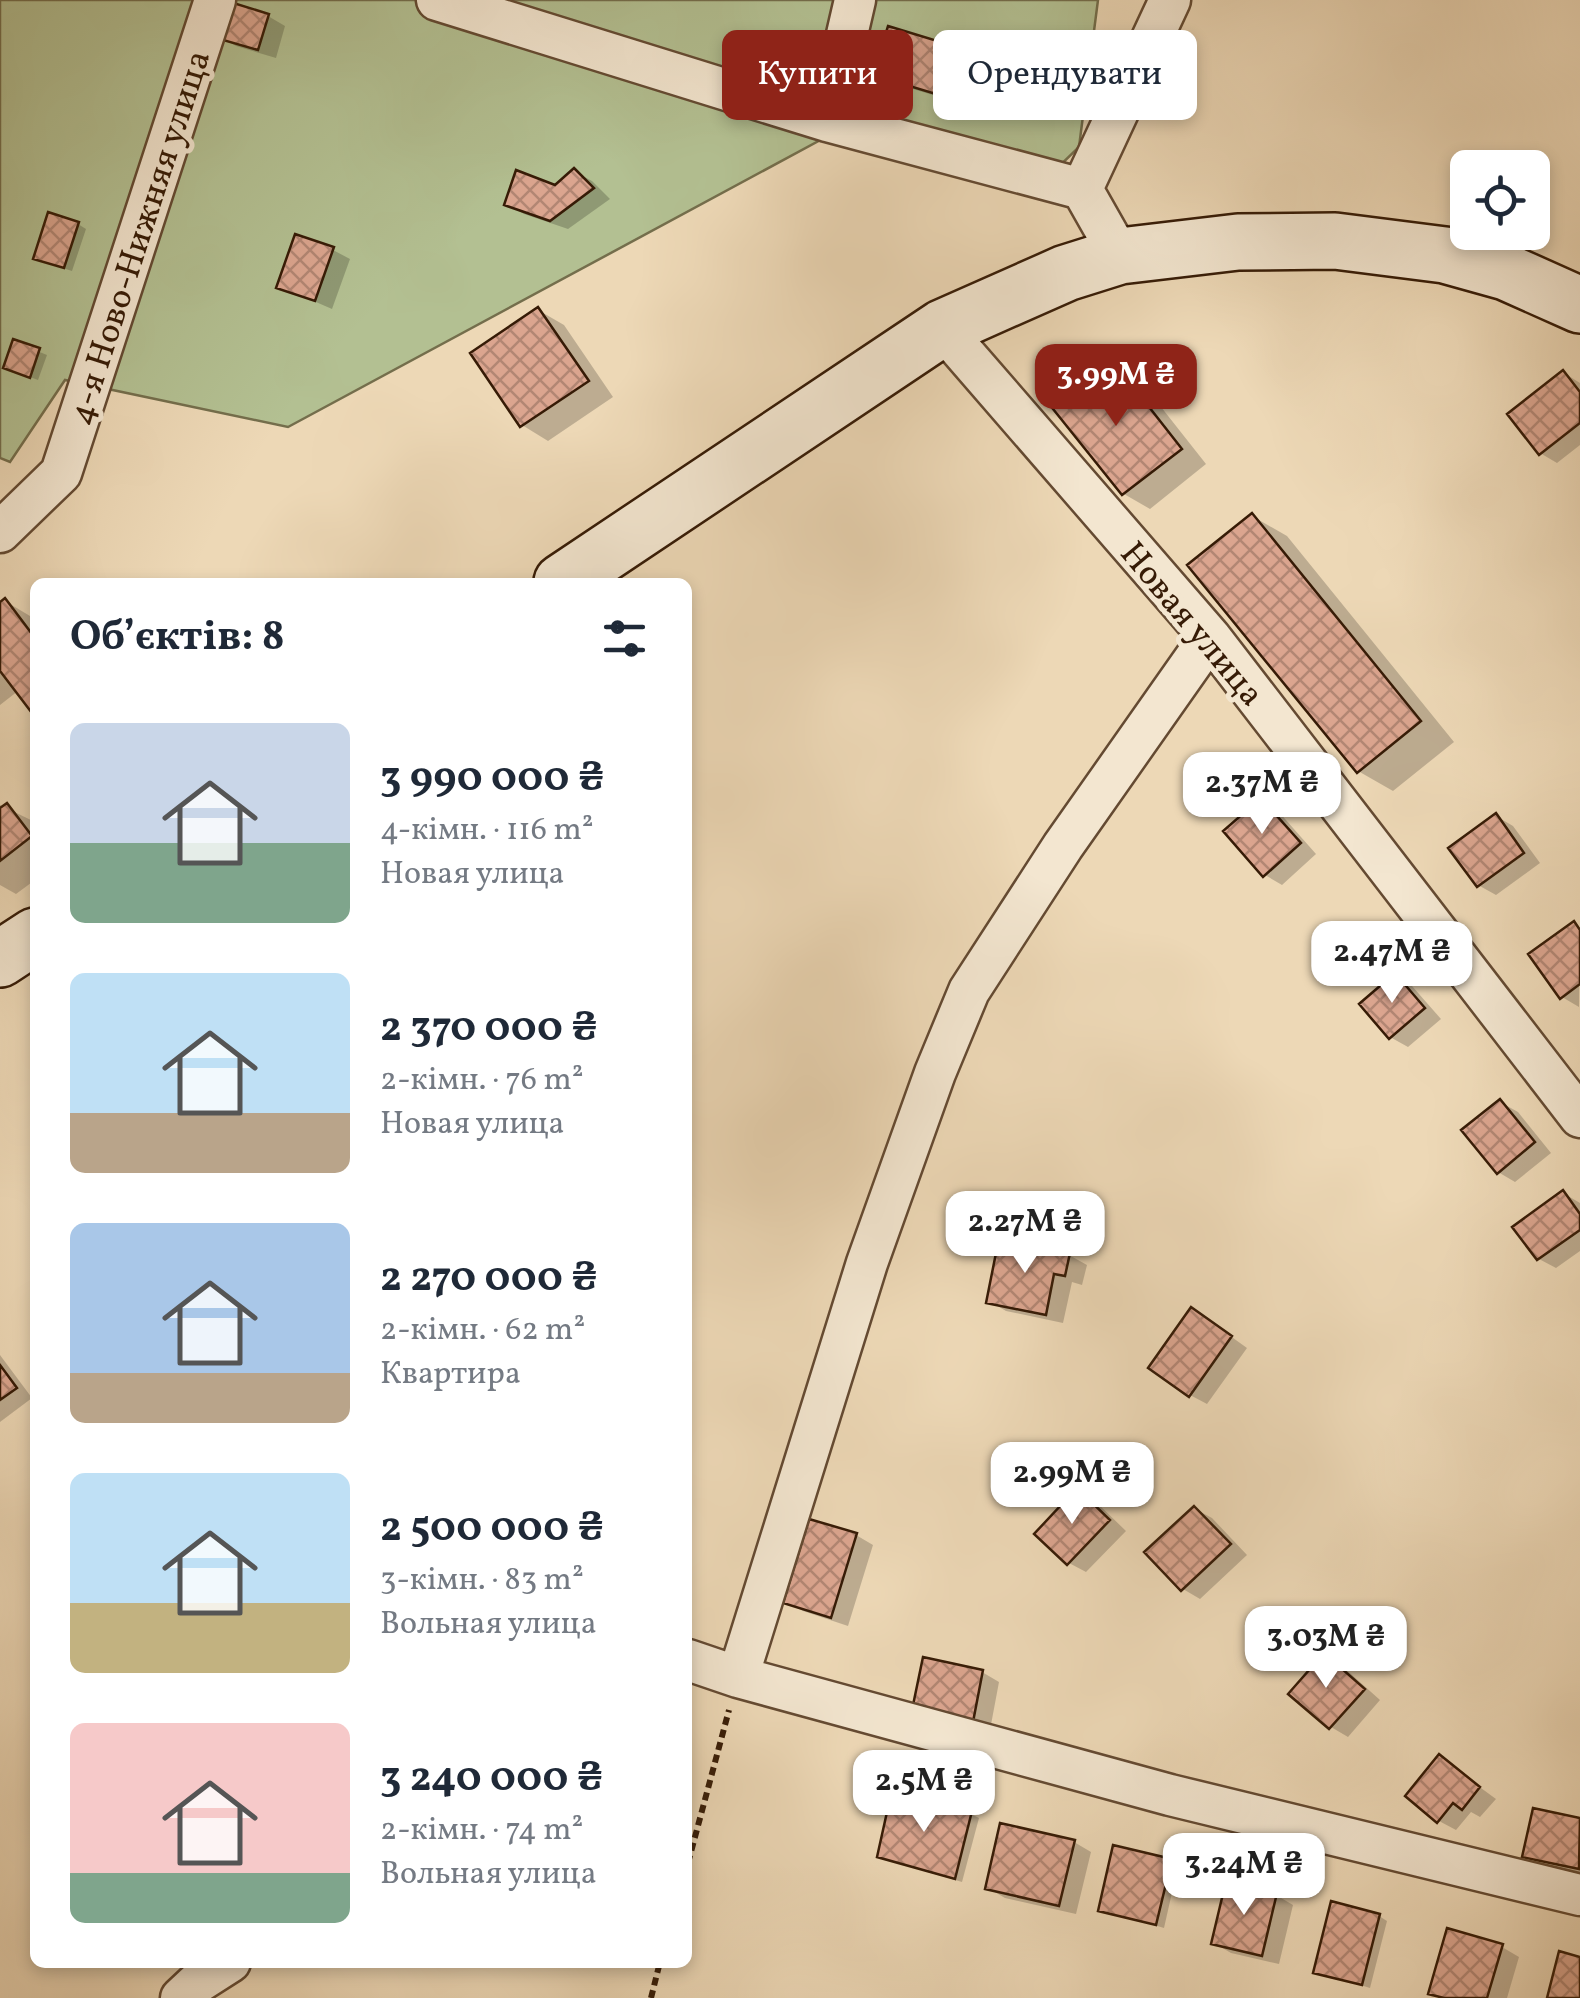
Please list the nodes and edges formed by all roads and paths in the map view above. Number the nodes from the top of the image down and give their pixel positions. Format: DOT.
graph roads {
  1 [pos="215,0"];
  2 [pos="437,0"];
  3 [pos="856,0"];
  4 [pos="1170,0"];
  5 [pos="522,13"];
  6 [pos="849,30"];
  7 [pos="722,83"];
  8 [pos="827,120"];
  9 [pos="1082,189"];
  10 [pos="1120,256"];
  11 [pos="1580,306"];
  12 [pos="942,328"];
  13 [pos="0,532"];
  14 [pos="568,578"];
  15 [pos="1210,638"];
  16 [pos="1580,1117"];
  17 [pos="692,1661"];
  18 [pos="738,1677"];
  19 [pos="692,1848"];
  20 [pos="1580,1895"];
  21 [pos="221,1968"];
  22 [pos="658,1968"];
  23 [pos="181,1998"];
  24 [pos="651,1998"];
  1 -- 13 [label="street, 4-я Ново-Нижняя улица"];
  2 -- 5 [label="street"];
  3 -- 6 [label="street"];
  4 -- 9 [label="street"];
  5 -- 7 [label="street"];
  8 -- 9 [label="street"];
  9 -- 10 [label="street"];
  10 -- 11 [label="main road"];
  10 -- 12 [label="main road"];
  12 -- 14 [label="main road"];
  12 -- 15 [label="street, Новая улица"];
  15 -- 16 [label="street, Новая улица"];
  15 -- 18 [label="street"];
  17 -- 18 [label="street"];
  18 -- 19 [label="path"];
  18 -- 20 [label="street"];
  21 -- 23 [label="street"];
  22 -- 24 [label="path"];
}
